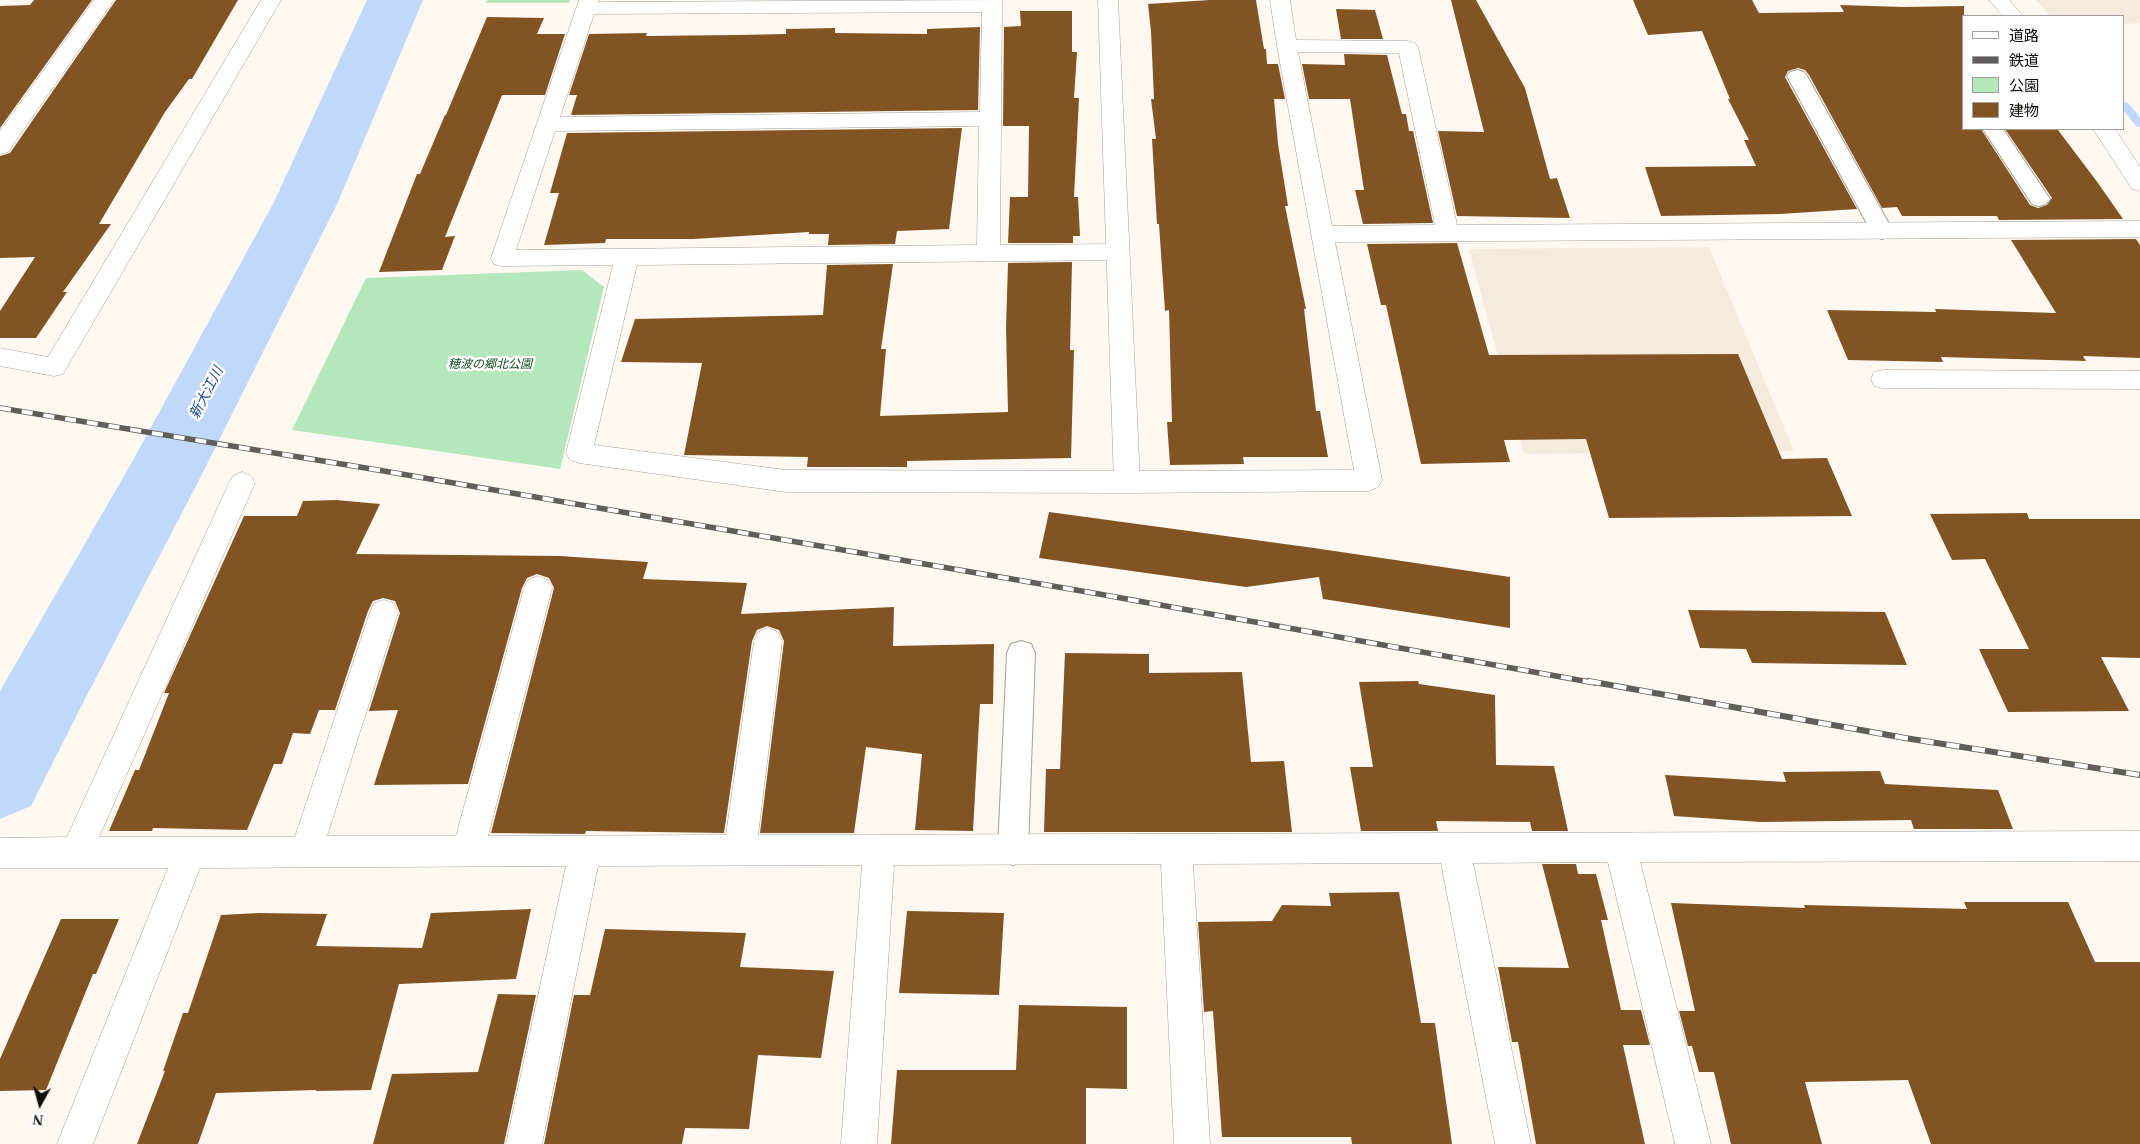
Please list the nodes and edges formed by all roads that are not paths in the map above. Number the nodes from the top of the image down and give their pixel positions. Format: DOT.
graph roads {
  1 [pos="104,0"];
  2 [pos="271,0"];
  3 [pos="1108,0"];
  4 [pos="1280,0"];
  5 [pos="1999,0"];
  6 [pos="992,3"];
  7 [pos="588,4"];
  8 [pos="2012,15"];
  9 [pos="1287,46"];
  10 [pos="1797,76"];
  11 [pos="990,119"];
  12 [pos="547,124"];
  13 [pos="1994,130"];
  14 [pos="2105,130"];
  15 [pos="0,148"];
  16 [pos="2140,184"];
  17 [pos="2040,199"];
  18 [pos="2140,229"];
  19 [pos="1882,231"];
  20 [pos="1323,234"];
  21 [pos="1448,234"];
  22 [pos="1119,252"];
  23 [pos="988,253"];
  24 [pos="627,257"];
  25 [pos="0,357"];
  26 [pos="1883,379"];
  27 [pos="2140,380"];
  28 [pos="1127,482"];
  29 [pos="242,483"];
  30 [pos="538,588"];
  31 [pos="384,612"];
  32 [pos="768,641"];
  33 [pos="1021,653"];
  34 [pos="2140,846"];
  35 [pos="1620,847"];
  36 [pos="1454,848"];
  37 [pos="1176,849"];
  38 [pos="740,850"];
  39 [pos="879,850"];
  40 [pos="1013,850"];
  41 [pos="585,851"];
  42 [pos="76,852"];
  43 [pos="306,852"];
  44 [pos="468,852"];
  45 [pos="0,853"];
  46 [pos="190,853"];
  47 [pos="75,1144"];
  48 [pos="524,1144"];
  49 [pos="859,1144"];
  50 [pos="1192,1144"];
  51 [pos="1513,1144"];
  52 [pos="1693,1144"];
  1 -- 15 [label="street"];
  2 -- 25 [label="street"];
  3 -- 22 [label="street"];
  4 -- 9 [label="street"];
  5 -- 8 [label="street"];
  6 -- 7 [label="street"];
  6 -- 11 [label="street"];
  7 -- 12 [label="street"];
  9 -- 20 [label="street"];
  9 -- 21 [label="street"];
  10 -- 19 [label="lane"];
  11 -- 12 [label="street"];
  11 -- 23 [label="street"];
  12 -- 24 [label="street"];
  13 -- 17 [label="lane"];
  14 -- 16 [label="street"];
  18 -- 19 [label="street"];
  19 -- 21 [label="street"];
  20 -- 21 [label="street"];
  20 -- 28 [label="street"];
  22 -- 23 [label="street"];
  22 -- 28 [label="street"];
  23 -- 24 [label="street"];
  24 -- 28 [label="street"];
  26 -- 27 [label="street"];
  29 -- 42 [label="street"];
  30 -- 44 [label="street"];
  31 -- 43 [label="street"];
  32 -- 38 [label="street"];
  33 -- 40 [label="lane"];
  34 -- 35 [label="street"];
  35 -- 36 [label="street"];
  35 -- 52 [label="street"];
  36 -- 37 [label="street"];
  36 -- 51 [label="street"];
  37 -- 40 [label="street"];
  37 -- 50 [label="street"];
  38 -- 39 [label="street"];
  38 -- 41 [label="street"];
  39 -- 40 [label="street"];
  39 -- 49 [label="street"];
  41 -- 44 [label="street"];
  41 -- 48 [label="street"];
  42 -- 45 [label="street"];
  42 -- 46 [label="street"];
  43 -- 44 [label="street"];
  43 -- 46 [label="street"];
  46 -- 47 [label="street"];
}
